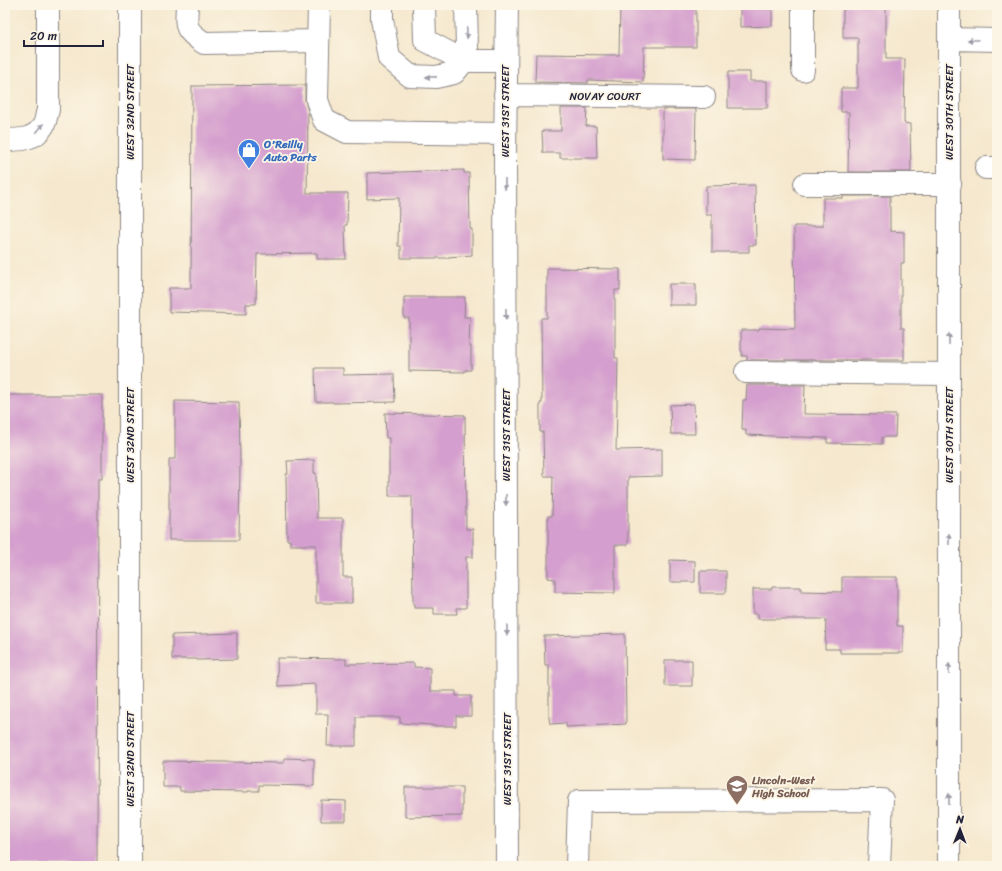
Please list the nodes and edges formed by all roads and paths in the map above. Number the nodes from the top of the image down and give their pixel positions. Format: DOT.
graph roads {
  1 [pos="48,5"];
  2 [pos="130,5"];
  3 [pos="187,5"];
  4 [pos="319,5"];
  5 [pos="382,5"];
  6 [pos="424,5"];
  7 [pos="466,5"];
  8 [pos="507,5"];
  9 [pos="803,5"];
  10 [pos="949,5"];
  11 [pos="949,39"];
  12 [pos="997,40"];
  13 [pos="318,42"];
  14 [pos="464,61"];
  15 [pos="506,61"];
  16 [pos="803,70"];
  17 [pos="505,96"];
  18 [pos="704,97"];
  19 [pos="505,134"];
  20 [pos="5,140"];
  21 [pos="806,184"];
  22 [pos="950,184"];
  23 [pos="746,372"];
  24 [pos="950,374"];
  25 [pos="130,866"];
  26 [pos="507,866"];
  27 [pos="577,866"];
  28 [pos="879,866"];
  29 [pos="949,866"];
  20 -- 1 [label="street, one-way"];
  2 -- 25 [label="street, WEST 32ND STREET"];
  3 -- 13 [label="street"];
  4 -- 13 [label="street"];
  14 -- 5 [label="street, one-way"];
  6 -- 14 [label="street"];
  7 -- 14 [label="street, one-way"];
  8 -- 15 [label="street, WEST 31ST STREET"];
  9 -- 16 [label="street"];
  10 -- 11 [label="street, WEST 30TH STREET"];
  12 -- 11 [label="street, one-way"];
  11 -- 22 [label="street, WEST 30TH STREET"];
  13 -- 19 [label="street"];
  14 -- 15 [label="street"];
  15 -- 17 [label="street, WEST 31ST STREET"];
  17 -- 18 [label="street, NOVAY COURT"];
  17 -- 19 [label="street, WEST 31ST STREET"];
  19 -- 26 [label="street, WEST 31ST STREET, one-way"];
  21 -- 22 [label="street"];
  24 -- 22 [label="street, WEST 30TH STREET, one-way"];
  23 -- 24 [label="street"];
  29 -- 24 [label="street, WEST 30TH STREET, one-way"];
  27 -- 28 [label="street"];
}
